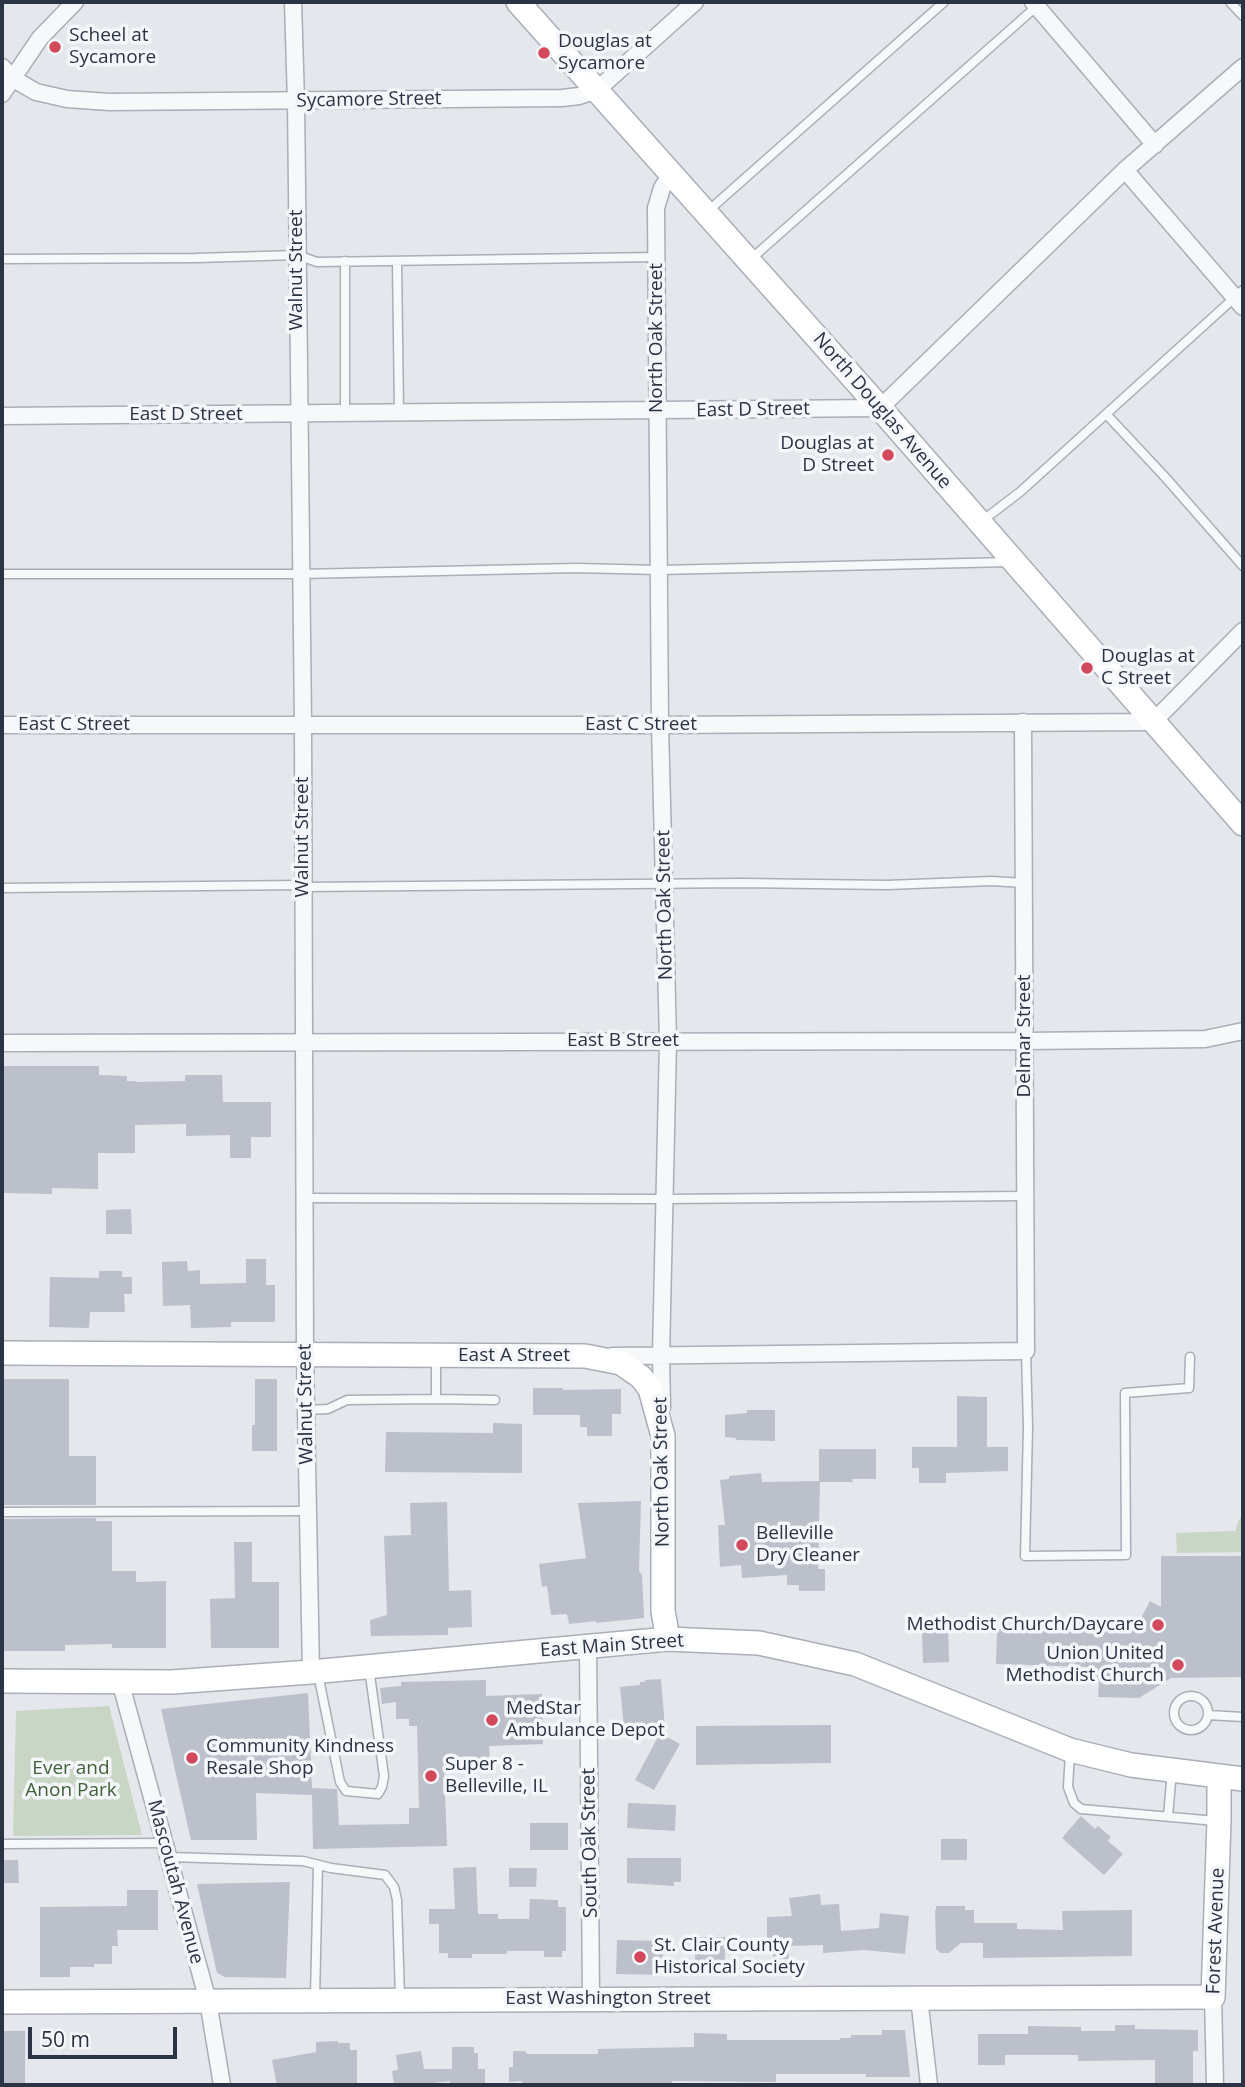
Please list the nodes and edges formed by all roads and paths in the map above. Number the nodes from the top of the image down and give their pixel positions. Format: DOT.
graph roads {
  1 [pos="75,2"];
  2 [pos="293,2"];
  3 [pos="518,2"];
  4 [pos="695,2"];
  5 [pos="944,2"];
  6 [pos="1230,2"];
  7 [pos="1035,4"];
  8 [pos="1243,16"];
  9 [pos="1243,67"];
  10 [pos="7,72"];
  11 [pos="597,90"];
  12 [pos="2,94"];
  13 [pos="296,101"];
  14 [pos="1155,145"];
  15 [pos="1125,170"];
  16 [pos="671,174"];
  17 [pos="706,213"];
  18 [pos="297,255"];
  19 [pos="657,257"];
  20 [pos="2,259"];
  21 [pos="345,261"];
  22 [pos="397,261"];
  23 [pos="748,261"];
  24 [pos="1241,298"];
  25 [pos="880,408"];
  26 [pos="657,411"];
  27 [pos="345,414"];
  28 [pos="399,414"];
  29 [pos="299,415"];
  30 [pos="1107,415"];
  31 [pos="2,416"];
  32 [pos="980,523"];
  33 [pos="1014,562"];
  34 [pos="1243,566"];
  35 [pos="659,570"];
  36 [pos="2,574"];
  37 [pos="301,574"];
  38 [pos="1243,631"];
  39 [pos="1023,722"];
  40 [pos="1153,722"];
  41 [pos="303,724"];
  42 [pos="2,725"];
  43 [pos="660,725"];
  44 [pos="1243,824"];
  45 [pos="1024,883"];
  46 [pos="664,884"];
  47 [pos="304,886"];
  48 [pos="2,888"];
  49 [pos="1243,1031"];
  50 [pos="668,1041"];
  51 [pos="1025,1041"];
  52 [pos="2,1043"];
  53 [pos="304,1043"];
  54 [pos="1025,1196"];
  55 [pos="305,1198"];
  56 [pos="664,1199"];
  57 [pos="1026,1351"];
  58 [pos="2,1353"];
  59 [pos="661,1355"];
  60 [pos="305,1356"];
  61 [pos="436,1356"];
  62 [pos="585,1356"];
  63 [pos="1189,1357"];
  64 [pos="436,1399"];
  65 [pos="495,1400"];
  66 [pos="306,1410"];
  67 [pos="663,1436"];
  68 [pos="308,1511"];
  69 [pos="2,1512"];
  70 [pos="668,1639"];
  71 [pos="588,1646"];
  72 [pos="369,1667"];
  73 [pos="314,1672"];
  74 [pos="2,1681"];
  75 [pos="121,1681"];
  76 [pos="1208,1715"];
  77 [pos="1243,1717"];
  78 [pos="1070,1751"];
  79 [pos="1172,1771"];
  80 [pos="1219,1777"];
  81 [pos="1243,1779"];
  82 [pos="1168,1816"];
  83 [pos="1219,1821"];
  84 [pos="2,1844"];
  85 [pos="167,1850"];
  86 [pos="318,1865"];
  87 [pos="1213,1997"];
  88 [pos="919,1998"];
  89 [pos="591,1999"];
  90 [pos="315,2000"];
  91 [pos="400,2000"];
  92 [pos="208,2001"];
  93 [pos="2,2002"];
  94 [pos="222,2085"];
  95 [pos="929,2085"];
  96 [pos="1215,2085"];
  1 -- 10 [label="street"];
  2 -- 13 [label="street, Walnut Street"];
  3 -- 11 [label="main road, North Douglas Avenue"];
  4 -- 11 [label="street, Sycamore Street"];
  5 -- 17 [label="lane"];
  6 -- 8 [label="lane"];
  7 -- 14 [label="street"];
  7 -- 23 [label="lane"];
  9 -- 14 [label="street"];
  10 -- 12 [label="street"];
  10 -- 13 [label="street, Sycamore Street"];
  11 -- 13 [label="street, Sycamore Street"];
  11 -- 16 [label="main road, North Douglas Avenue"];
  13 -- 18 [label="street, Walnut Street"];
  14 -- 15 [label="street"];
  15 -- 24 [label="street"];
  15 -- 25 [label="street"];
  16 -- 17 [label="main road, North Douglas Avenue"];
  16 -- 19 [label="street, North Oak Street"];
  17 -- 23 [label="main road, North Douglas Avenue"];
  18 -- 20 [label="lane"];
  18 -- 21 [label="lane"];
  18 -- 29 [label="street, Walnut Street"];
  19 -- 22 [label="lane"];
  19 -- 26 [label="street, North Oak Street"];
  21 -- 22 [label="lane"];
  21 -- 27 [label="lane"];
  22 -- 28 [label="lane"];
  23 -- 25 [label="main road, North Douglas Avenue"];
  24 -- 30 [label="lane"];
  25 -- 26 [label="street, East D Street"];
  25 -- 32 [label="main road, North Douglas Avenue"];
  26 -- 28 [label="street, East D Street"];
  26 -- 35 [label="street, North Oak Street"];
  27 -- 28 [label="street, East D Street"];
  27 -- 29 [label="street, East D Street"];
  29 -- 31 [label="street, East D Street"];
  29 -- 37 [label="street, Walnut Street"];
  30 -- 32 [label="lane"];
  30 -- 34 [label="lane"];
  32 -- 33 [label="main road, North Douglas Avenue"];
  33 -- 35 [label="lane"];
  33 -- 40 [label="main road, North Douglas Avenue"];
  35 -- 37 [label="lane"];
  35 -- 43 [label="street, North Oak Street"];
  36 -- 37 [label="lane"];
  37 -- 41 [label="street, Walnut Street"];
  38 -- 40 [label="street"];
  39 -- 40 [label="street, East C Street"];
  39 -- 43 [label="street, East C Street"];
  39 -- 45 [label="street, Delmar Street"];
  40 -- 44 [label="main road, North Douglas Avenue"];
  41 -- 42 [label="street, East C Street"];
  41 -- 43 [label="street, East C Street"];
  41 -- 47 [label="street, Walnut Street"];
  43 -- 46 [label="street, North Oak Street"];
  45 -- 46 [label="lane"];
  45 -- 51 [label="street, Delmar Street"];
  46 -- 47 [label="lane"];
  46 -- 50 [label="street, North Oak Street"];
  47 -- 48 [label="lane"];
  47 -- 53 [label="street, Walnut Street"];
  49 -- 51 [label="street, East B Street"];
  50 -- 51 [label="street, East B Street"];
  50 -- 53 [label="street, East B Street"];
  50 -- 56 [label="street, North Oak Street"];
  51 -- 54 [label="street, Delmar Street"];
  52 -- 53 [label="street, East B Street"];
  53 -- 55 [label="street, Walnut Street"];
  54 -- 56 [label="lane"];
  54 -- 57 [label="street, Delmar Street"];
  55 -- 56 [label="lane"];
  55 -- 60 [label="street, Walnut Street"];
  56 -- 59 [label="street, North Oak Street"];
  57 -- 59 [label="street, East A Street"];
  57 -- 63 [label="lane"];
  58 -- 60 [label="main road, East A Street"];
  59 -- 62 [label="street, East A Street"];
  59 -- 67 [label="street, North Oak Street"];
  60 -- 61 [label="main road, East A Street"];
  60 -- 66 [label="street, Walnut Street"];
  61 -- 62 [label="main road, East A Street"];
  61 -- 64 [label="lane"];
  62 -- 67 [label="main road"];
  64 -- 65 [label="lane"];
  64 -- 66 [label="lane"];
  66 -- 68 [label="street, Walnut Street"];
  67 -- 70 [label="main road, North Oak Street"];
  68 -- 69 [label="lane"];
  68 -- 73 [label="street, Walnut Street"];
  70 -- 71 [label="main road, East Main Street"];
  70 -- 78 [label="main road, East Main Street"];
  71 -- 72 [label="main road, East Main Street"];
  71 -- 89 [label="street, South Oak Street"];
  72 -- 73 [label="main road, East Main Street"];
  72 -- 73 [label="lane"];
  73 -- 75 [label="main road, East Main Street"];
  74 -- 75 [label="main road, East Main Street"];
  75 -- 85 [label="street, Mascoutah Avenue"];
  76 -- 76 [label="lane"];
  76 -- 77 [label="lane"];
  78 -- 79 [label="main road, East Main Street"];
  78 -- 82 [label="lane"];
  79 -- 80 [label="main road, East Main Street"];
  79 -- 82 [label="lane"];
  80 -- 81 [label="main road, East Main Street"];
  80 -- 83 [label="main road, Forest Avenue"];
  82 -- 83 [label="lane"];
  83 -- 87 [label="main road, Forest Avenue"];
  84 -- 85 [label="lane"];
  85 -- 86 [label="lane"];
  85 -- 92 [label="street, Mascoutah Avenue"];
  86 -- 90 [label="lane"];
  86 -- 91 [label="lane"];
  87 -- 88 [label="main road, East Washington Street"];
  87 -- 96 [label="street, Forest Avenue"];
  88 -- 89 [label="main road, East Washington Street"];
  88 -- 95 [label="street"];
  89 -- 91 [label="main road, East Washington Street"];
  90 -- 91 [label="main road, East Washington Street"];
  90 -- 92 [label="main road, East Washington Street"];
  92 -- 93 [label="main road, East Washington Street"];
  92 -- 94 [label="street, Mascoutah Avenue"];
}
